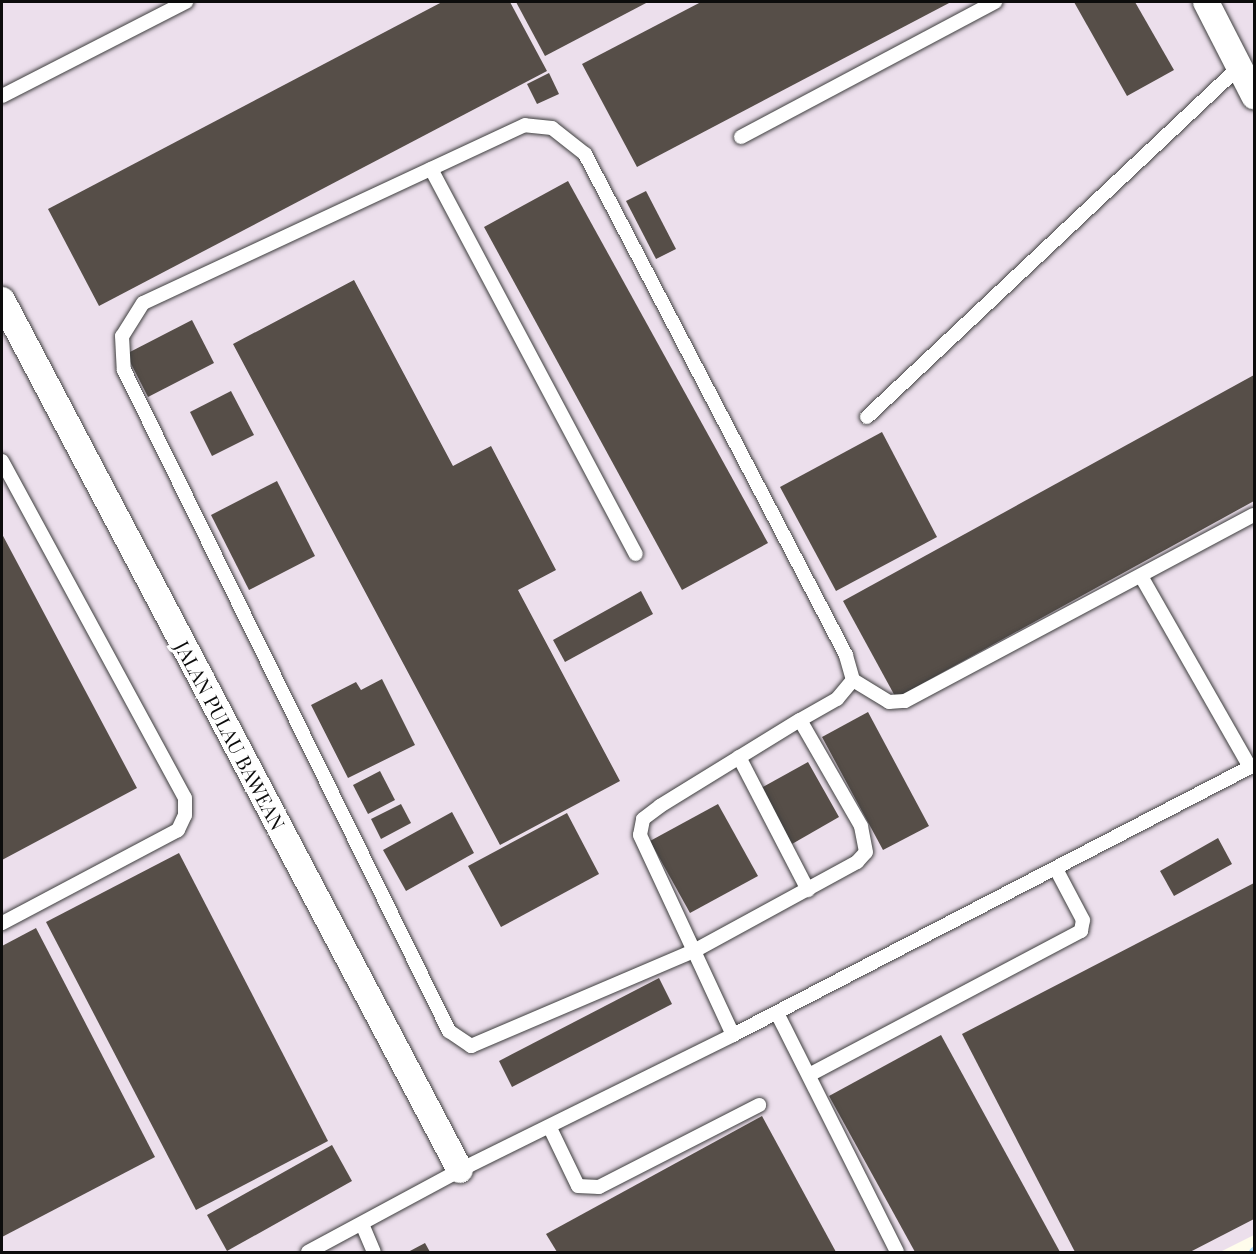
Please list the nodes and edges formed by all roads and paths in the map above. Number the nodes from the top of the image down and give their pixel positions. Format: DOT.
graph roads {
  1 [pos="186,2"];
  2 [pos="995,2"];
  3 [pos="1206,2"];
  4 [pos="1239,67"];
  5 [pos="2,96"];
  6 [pos="1254,96"];
  7 [pos="741,137"];
  8 [pos="431,169"];
  9 [pos="2,300"];
  10 [pos="867,417"];
  11 [pos="3,466"];
  12 [pos="1254,515"];
  13 [pos="636,554"];
  14 [pos="1141,576"];
  15 [pos="854,680"];
  16 [pos="800,720"];
  17 [pos="739,757"];
  18 [pos="1252,766"];
  19 [pos="1056,869"];
  20 [pos="808,890"];
  21 [pos="2,923"];
  22 [pos="694,951"];
  23 [pos="777,1013"];
  24 [pos="733,1035"];
  25 [pos="809,1075"];
  26 [pos="759,1105"];
  27 [pos="550,1128"];
  28 [pos="460,1170"];
  29 [pos="362,1224"];
  30 [pos="308,1252"];
  31 [pos="374,1252"];
  32 [pos="897,1252"];
  1 -- 5 [label="lane"];
  2 -- 7 [label="lane"];
  3 -- 4 [label="street"];
  4 -- 6 [label="street"];
  4 -- 10 [label="lane"];
  8 -- 13 [label="lane"];
  8 -- 15 [label="lane"];
  8 -- 22 [label="lane"];
  9 -- 28 [label="street, JALAN PULAU BAWEAN"];
  11 -- 21 [label="lane"];
  12 -- 14 [label="lane"];
  14 -- 15 [label="lane"];
  14 -- 18 [label="lane"];
  15 -- 16 [label="lane"];
  16 -- 17 [label="lane"];
  16 -- 20 [label="lane"];
  17 -- 20 [label="lane"];
  17 -- 22 [label="lane"];
  18 -- 19 [label="lane"];
  19 -- 23 [label="lane"];
  19 -- 25 [label="lane"];
  20 -- 22 [label="lane"];
  22 -- 24 [label="lane"];
  23 -- 24 [label="lane"];
  23 -- 25 [label="lane"];
  24 -- 27 [label="lane"];
  25 -- 32 [label="lane"];
  26 -- 27 [label="lane"];
  27 -- 28 [label="lane"];
  28 -- 29 [label="lane"];
  29 -- 30 [label="lane"];
  29 -- 31 [label="lane"];
}
